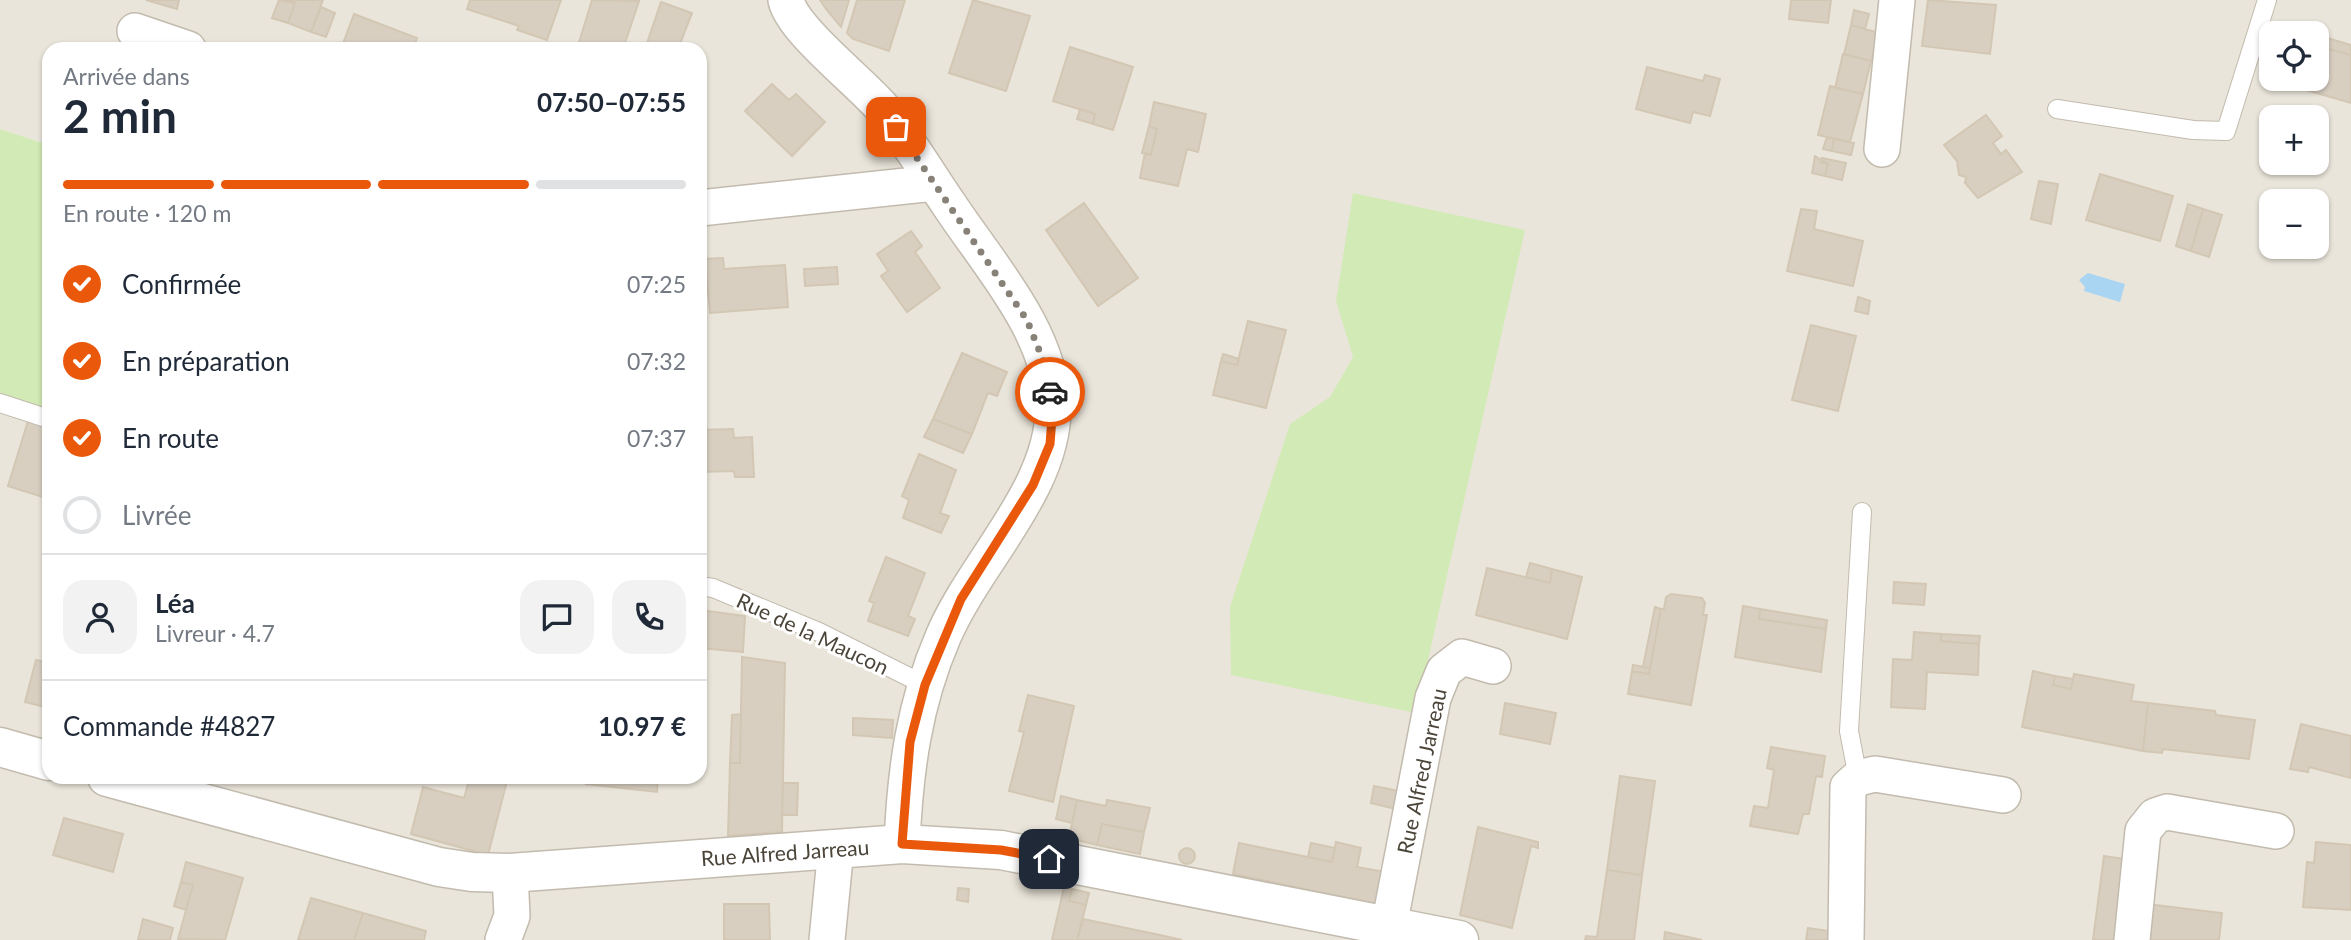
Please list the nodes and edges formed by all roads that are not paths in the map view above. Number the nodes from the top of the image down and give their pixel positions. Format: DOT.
graph roads {
  1 [pos="786,0"];
  2 [pos="1897,0"];
  3 [pos="2267,0"];
  4 [pos="135,31"];
  5 [pos="167,42"];
  6 [pos="2057,109"];
  7 [pos="1882,149"];
  8 [pos="934,183"];
  9 [pos="707,207"];
  10 [pos="0,403"];
  11 [pos="42,417"];
  12 [pos="1862,512"];
  13 [pos="707,587"];
  14 [pos="1493,666"];
  15 [pos="925,685"];
  16 [pos="0,747"];
  17 [pos="42,759"];
  18 [pos="1858,778"];
  19 [pos="133,784"];
  20 [pos="2003,795"];
  21 [pos="2276,831"];
  22 [pos="902,844"];
  23 [pos="836,848"];
  24 [pos="510,873"];
  25 [pos="1389,926"];
  26 [pos="503,940"];
  27 [pos="827,940"];
  28 [pos="1458,940"];
  29 [pos="1846,940"];
  30 [pos="2132,940"];
  1 -- 8 [label="street"];
  2 -- 7 [label="street"];
  3 -- 6 [label="lane"];
  4 -- 5 [label="street"];
  8 -- 9 [label="street"];
  8 -- 15 [label="street"];
  10 -- 11 [label="lane"];
  12 -- 18 [label="lane"];
  13 -- 15 [label="lane, Rue de la Maucon"];
  14 -- 25 [label="street, Rue Alfred Jarreau"];
  15 -- 22 [label="street"];
  16 -- 17 [label="street"];
  18 -- 20 [label="street"];
  18 -- 29 [label="street"];
  19 -- 24 [label="street, Rue Alfred Jarreau"];
  21 -- 30 [label="street"];
  22 -- 23 [label="street, Rue Alfred Jarreau"];
  22 -- 25 [label="street, Rue Alfred Jarreau"];
  23 -- 24 [label="street, Rue Alfred Jarreau"];
  23 -- 27 [label="street"];
  24 -- 26 [label="street"];
  25 -- 28 [label="street, Rue Alfred Jarreau"];
}
